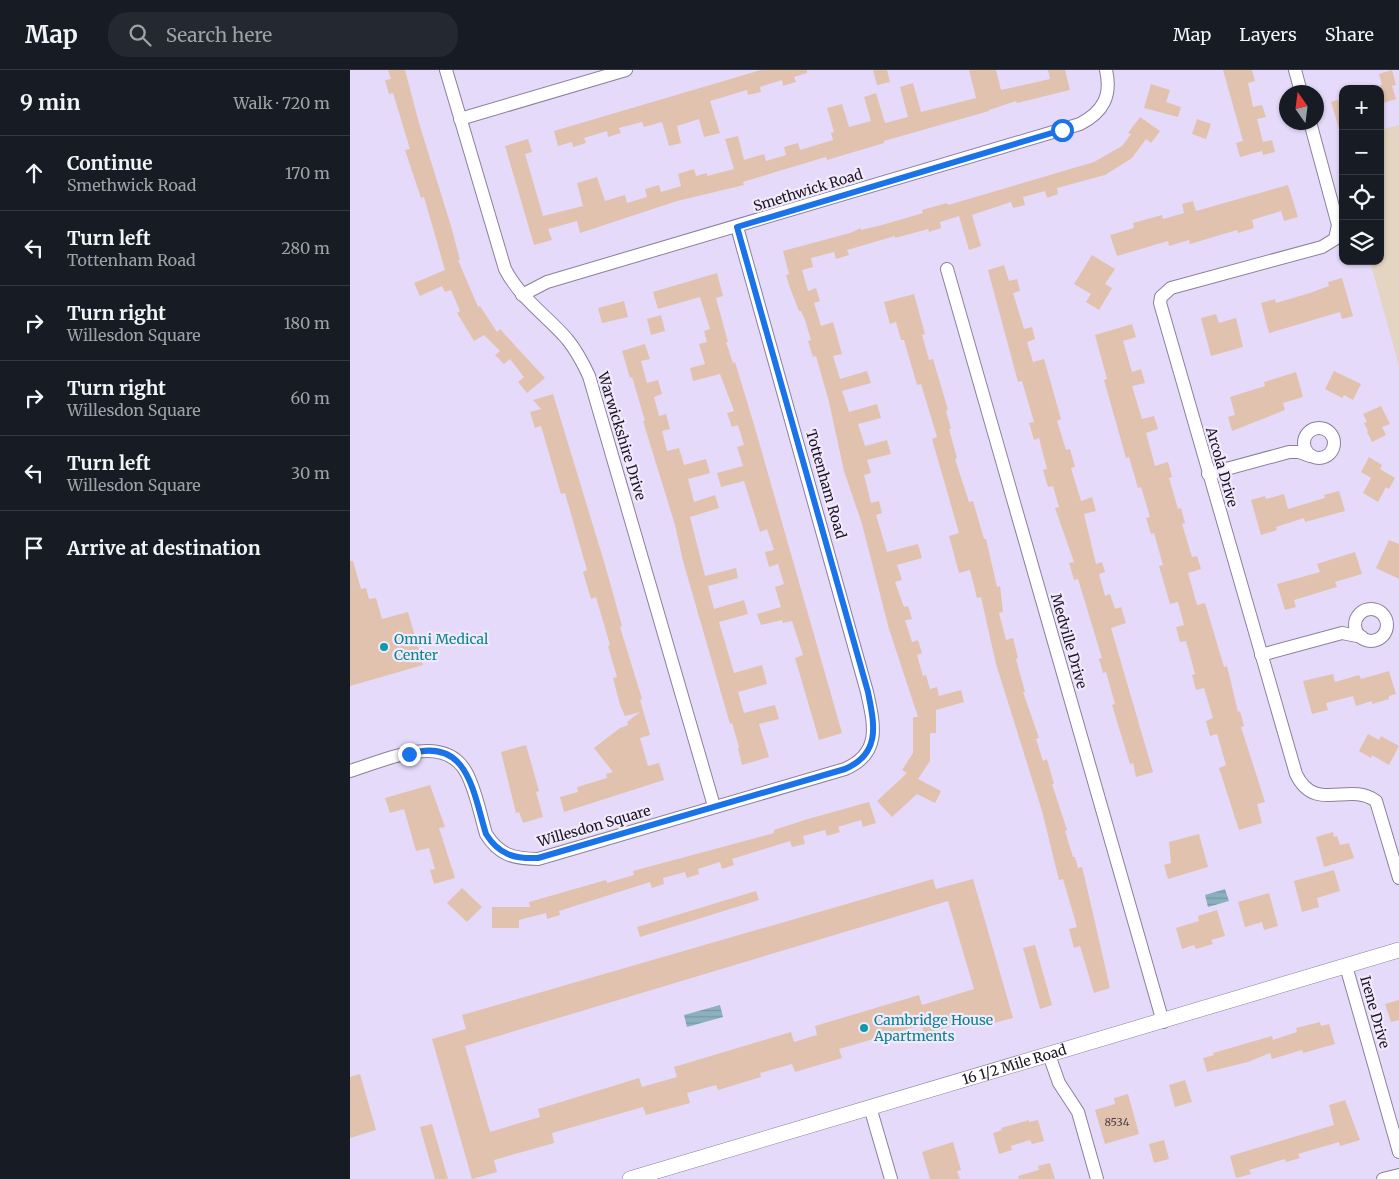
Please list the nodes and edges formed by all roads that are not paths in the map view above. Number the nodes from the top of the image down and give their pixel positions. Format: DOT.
graph roads {
  1 [pos="446,70"];
  2 [pos="626,70"];
  3 [pos="1106,70"];
  4 [pos="1295,70"];
  5 [pos="1299,85"];
  6 [pos="460,119"];
  7 [pos="1312,130"];
  8 [pos="737,227"];
  9 [pos="947,269"];
  10 [pos="522,296"];
  11 [pos="1305,438"];
  12 [pos="1289,452"];
  13 [pos="1310,456"];
  14 [pos="1208,474"];
  15 [pos="1356,619"];
  16 [pos="1342,633"];
  17 [pos="1362,638"];
  18 [pos="1261,655"];
  19 [pos="868,752"];
  20 [pos="350,770"];
  21 [pos="714,806"];
  22 [pos="1399,878"];
  23 [pos="1399,950"];
  24 [pos="1346,966"];
  25 [pos="1163,1022"];
  26 [pos="1049,1055"];
  27 [pos="870,1107"];
  28 [pos="1399,1152"];
  29 [pos="1399,1174"];
  30 [pos="630,1179"];
  31 [pos="891,1179"];
  32 [pos="1097,1179"];
  33 [pos="1383,1179"];
  1 -- 6 [label="street, Warwickshire Drive"];
  2 -- 6 [label="street"];
  3 -- 8 [label="street, Smethwick Road"];
  4 -- 5 [label="street"];
  6 -- 10 [label="street, Warwickshire Drive"];
  7 -- 14 [label="street, Arcola Drive"];
  8 -- 10 [label="street, Smethwick Road"];
  8 -- 19 [label="street, Tottenham Road"];
  9 -- 25 [label="street, Medville Drive"];
  10 -- 21 [label="street, Warwickshire Drive"];
  11 -- 12 [label="street"];
  11 -- 13 [label="street"];
  11 -- 13 [label="street"];
  12 -- 13 [label="street"];
  12 -- 14 [label="street"];
  14 -- 18 [label="street, Arcola Drive"];
  15 -- 16 [label="street"];
  15 -- 17 [label="street"];
  15 -- 17 [label="street"];
  16 -- 17 [label="street"];
  16 -- 18 [label="street"];
  18 -- 22 [label="street, Arcola Drive"];
  19 -- 21 [label="street, Willesdon Square"];
  20 -- 21 [label="street, Willesdon Square"];
  23 -- 24 [label="street, 16 1/2 Mile Road"];
  24 -- 25 [label="street, 16 1/2 Mile Road"];
  24 -- 28 [label="street, Irene Drive"];
  25 -- 26 [label="street, 16 1/2 Mile Road"];
  26 -- 27 [label="street, 16 1/2 Mile Road"];
  26 -- 32 [label="street"];
  27 -- 30 [label="street, 16 1/2 Mile Road"];
  27 -- 31 [label="street"];
  29 -- 33 [label="street"];
}
